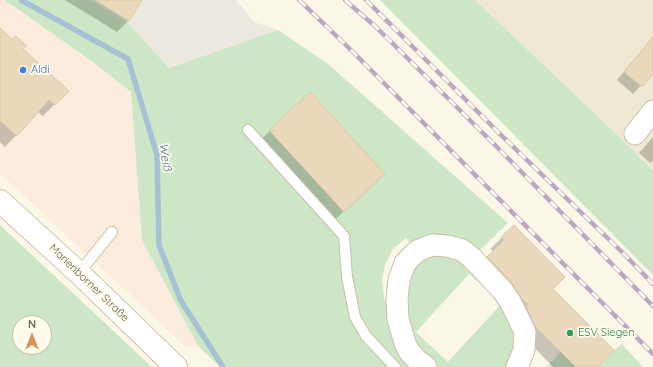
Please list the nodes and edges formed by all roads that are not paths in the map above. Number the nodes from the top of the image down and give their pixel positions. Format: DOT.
graph roads {
  1 [pos="653,112"];
  2 [pos="248,130"];
  3 [pos="635,134"];
  4 [pos="0,201"];
  5 [pos="112,232"];
  6 [pos="79,273"];
  7 [pos="419,365"];
  8 [pos="176,367"];
  9 [pos="395,367"];
  10 [pos="517,367"];
  1 -- 3 [label="street"];
  2 -- 9 [label="lane"];
  4 -- 6 [label="main road, Marienborner Straße"];
  5 -- 6 [label="lane"];
  6 -- 8 [label="main road, Marienborner Straße"];
  7 -- 10 [label="street"];
}
